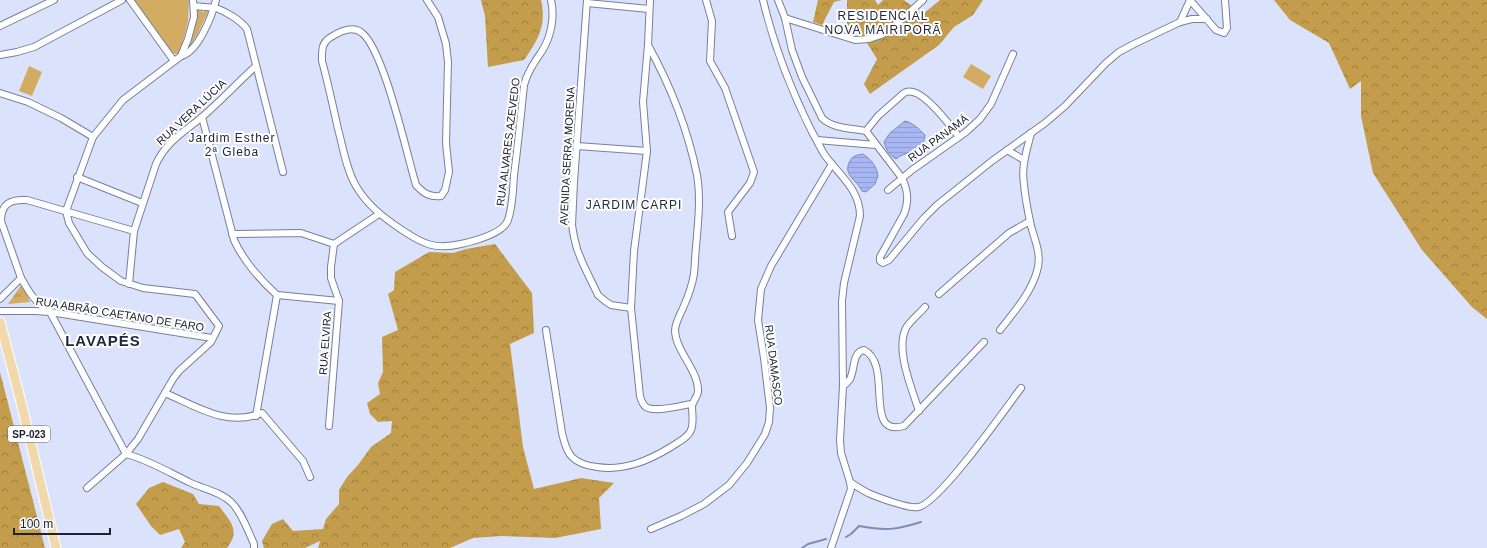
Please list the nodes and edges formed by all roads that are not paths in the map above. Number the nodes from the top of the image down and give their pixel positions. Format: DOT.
graph roads {
  1 [pos="54,0"];
  2 [pos="122,0"];
  3 [pos="130,0"];
  4 [pos="216,0"];
  5 [pos="427,0"];
  6 [pos="551,0"];
  7 [pos="650,0"];
  8 [pos="706,0"];
  9 [pos="763,0"];
  10 [pos="778,0"];
  11 [pos="923,0"];
  12 [pos="1190,0"];
  13 [pos="1225,0"];
  14 [pos="587,1"];
  15 [pos="193,3"];
  16 [pos="214,8"];
  17 [pos="649,9"];
  18 [pos="785,18"];
  19 [pos="1208,19"];
  20 [pos="1180,22"];
  21 [pos="0,26"];
  22 [pos="648,45"];
  23 [pos="1013,54"];
  24 [pos="0,55"];
  25 [pos="181,56"];
  26 [pos="174,61"];
  27 [pos="256,66"];
  28 [pos="0,93"];
  29 [pos="202,117"];
  30 [pos="866,131"];
  31 [pos="1031,133"];
  32 [pos="959,137"];
  33 [pos="93,138"];
  34 [pos="817,140"];
  35 [pos="876,145"];
  36 [pos="577,146"];
  37 [pos="1007,150"];
  38 [pos="647,151"];
  39 [pos="1024,160"];
  40 [pos="832,164"];
  41 [pos="283,172"];
  42 [pos="77,177"];
  43 [pos="902,178"];
  44 [pos="888,190"];
  45 [pos="142,203"];
  46 [pos="66,211"];
  47 [pos="379,214"];
  48 [pos="1030,221"];
  49 [pos="134,231"];
  50 [pos="232,234"];
  51 [pos="732,236"];
  52 [pos="334,244"];
  53 [pos="21,278"];
  54 [pos="129,284"];
  55 [pos="939,294"];
  56 [pos="277,295"];
  57 [pos="0,299"];
  58 [pos="339,301"];
  59 [pos="925,307"];
  60 [pos="631,308"];
  61 [pos="0,311"];
  62 [pos="50,312"];
  63 [pos="0,322"];
  64 [pos="546,330"];
  65 [pos="1000,330"];
  66 [pos="212,338"];
  67 [pos="984,342"];
  68 [pos="843,386"];
  69 [pos="1021,388"];
  70 [pos="165,392"];
  71 [pos="692,404"];
  72 [pos="918,411"];
  73 [pos="256,416"];
  74 [pos="329,426"];
  75 [pos="126,454"];
  76 [pos="310,477"];
  77 [pos="850,482"];
  78 [pos="87,488"];
  79 [pos="651,529"];
  80 [pos="56,548"];
  81 [pos="254,548"];
  82 [pos="831,548"];
  1 -- 21 [label="street"];
  2 -- 24 [label="street"];
  3 -- 26 [label="street"];
  4 -- 16 [label="street"];
  5 -- 47 [label="street, RUA ALVARES AZEVEDO"];
  6 -- 47 [label="street, RUA ALVARES AZEVEDO"];
  7 -- 17 [label="street"];
  8 -- 51 [label="street"];
  9 -- 34 [label="street"];
  10 -- 18 [label="street"];
  11 -- 18 [label="street"];
  12 -- 19 [label="street"];
  12 -- 20 [label="street"];
  13 -- 19 [label="street"];
  14 -- 17 [label="street"];
  14 -- 36 [label="street, AVENIDA SERRA MORENA"];
  15 -- 16 [label="street"];
  15 -- 25 [label="street"];
  16 -- 25 [label="street"];
  16 -- 27 [label="street"];
  17 -- 22 [label="street"];
  18 -- 30 [label="street"];
  19 -- 20 [label="street"];
  20 -- 31 [label="street"];
  22 -- 38 [label="street"];
  22 -- 71 [label="street"];
  23 -- 32 [label="street, RUA PANAMÁ"];
  25 -- 26 [label="street"];
  26 -- 33 [label="street"];
  27 -- 29 [label="street, RUA VERA LÚCIA"];
  27 -- 41 [label="street"];
  28 -- 33 [label="street"];
  29 -- 45 [label="street, RUA VERA LÚCIA"];
  29 -- 50 [label="street"];
  30 -- 32 [label="street"];
  30 -- 35 [label="street"];
  31 -- 37 [label="street"];
  31 -- 39 [label="street"];
  32 -- 43 [label="street, RUA PANAMÁ"];
  33 -- 42 [label="street"];
  34 -- 35 [label="street"];
  34 -- 40 [label="street"];
  35 -- 43 [label="street"];
  36 -- 38 [label="street"];
  36 -- 60 [label="street, AVENIDA SERRA MORENA"];
  37 -- 39 [label="street"];
  37 -- 43 [label="street"];
  38 -- 60 [label="street"];
  39 -- 48 [label="street"];
  40 -- 68 [label="street"];
  40 -- 79 [label="street, RUA DAMASCO"];
  42 -- 45 [label="street"];
  42 -- 46 [label="street"];
  43 -- 44 [label="street, RUA PANAMÁ"];
  45 -- 49 [label="street, RUA VERA LÚCIA"];
  46 -- 49 [label="street"];
  46 -- 53 [label="street"];
  46 -- 54 [label="street"];
  47 -- 52 [label="street"];
  48 -- 55 [label="street"];
  48 -- 65 [label="street"];
  49 -- 54 [label="street, RUA VERA LÚCIA"];
  50 -- 52 [label="street"];
  50 -- 56 [label="street"];
  52 -- 58 [label="street"];
  53 -- 57 [label="street"];
  53 -- 62 [label="street"];
  54 -- 66 [label="street"];
  56 -- 58 [label="street, RUA ELVIRA"];
  56 -- 73 [label="street"];
  58 -- 74 [label="street, RUA ELVIRA"];
  59 -- 72 [label="street"];
  60 -- 71 [label="street"];
  61 -- 62 [label="street, RUA ABRÃO CAETANO DE FARO"];
  62 -- 66 [label="street, RUA ABRÃO CAETANO DE FARO"];
  62 -- 75 [label="street"];
  63 -- 80 [label="main road, SP-023"];
  64 -- 71 [label="street"];
  66 -- 70 [label="street"];
  67 -- 72 [label="street"];
  68 -- 72 [label="street"];
  68 -- 77 [label="street"];
  69 -- 77 [label="street"];
  70 -- 73 [label="street"];
  70 -- 75 [label="street"];
  73 -- 76 [label="street"];
  75 -- 78 [label="street"];
  75 -- 81 [label="street"];
  77 -- 82 [label="street"];
}
